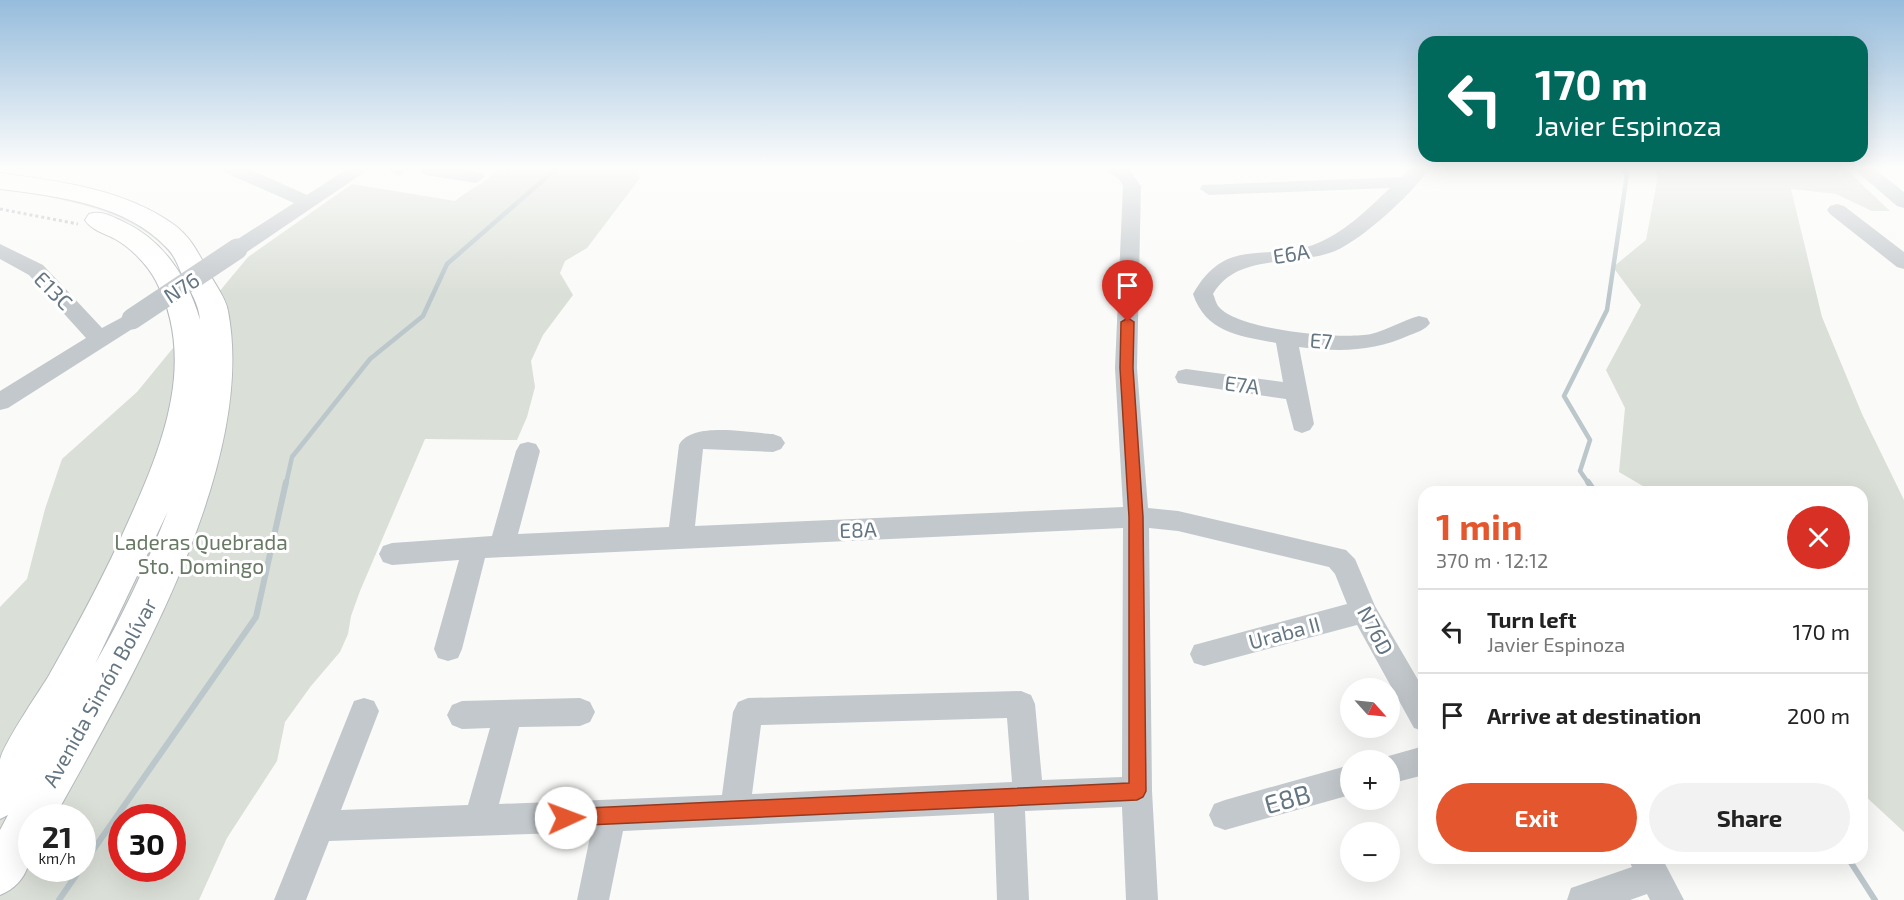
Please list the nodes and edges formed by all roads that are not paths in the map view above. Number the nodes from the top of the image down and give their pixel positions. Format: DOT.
graph roads {
  1 [pos="74,211"];
  2 [pos="128,211"];
  3 [pos="294,211"];
  4 [pos="1131,211"];
  5 [pos="1378,211"];
  6 [pos="1838,211"];
  7 [pos="0,250"];
  8 [pos="1904,262"];
  9 [pos="1223,320"];
  10 [pos="1419,323"];
  11 [pos="1286,337"];
  12 [pos="100,339"];
  13 [pos="1186,377"];
  14 [pos="1297,392"];
  15 [pos="0,402"];
  16 [pos="1302,424"];
  17 [pos="773,443"];
  18 [pos="528,451"];
  19 [pos="1136,517"];
  20 [pos="681,536"];
  21 [pos="489,547"];
  22 [pos="1321,552"];
  23 [pos="393,554"];
  24 [pos="1364,611"];
  25 [pos="448,649"];
  26 [pos="1204,654"];
  27 [pos="1418,707"];
  28 [pos="364,711"];
  29 [pos="580,712"];
  30 [pos="462,714"];
  31 [pos="508,715"];
  32 [pos="1418,762"];
  33 [pos="1400,767"];
  34 [pos="1340,783"];
  35 [pos="1137,791"];
  36 [pos="1018,797"];
  37 [pos="0,798"];
  38 [pos="735,810"];
  39 [pos="1225,815"];
  40 [pos="610,816"];
  41 [pos="479,820"];
  42 [pos="318,826"];
  43 [pos="0,873"];
  44 [pos="1655,878"];
  45 [pos="290,900"];
  46 [pos="594,900"];
  47 [pos="1013,900"];
  48 [pos="1142,900"];
  49 [pos="1583,900"];
  1 -- 37 [label="highway, Avenida Simón Bolívar"];
  2 -- 43 [label="highway, Avenida Simón Bolívar"];
  3 -- 12 [label="street, N76, bridge"];
  4 -- 19 [label="street"];
  5 -- 9 [label="street, E6A"];
  6 -- 8 [label="street"];
  7 -- 12 [label="street, E13C"];
  9 -- 11 [label="street, E7"];
  10 -- 11 [label="street, E7"];
  11 -- 14 [label="street"];
  12 -- 15 [label="street, N76"];
  13 -- 14 [label="street, E7A"];
  14 -- 16 [label="street"];
  17 -- 20 [label="street"];
  18 -- 21 [label="street"];
  19 -- 20 [label="street, E8A"];
  19 -- 22 [label="street, E8A"];
  19 -- 35 [label="street"];
  20 -- 21 [label="street, E8A"];
  21 -- 23 [label="street, E8A"];
  21 -- 25 [label="street"];
  22 -- 24 [label="street, N76D"];
  24 -- 26 [label="street, Uraba II"];
  24 -- 27 [label="street, N76D"];
  28 -- 42 [label="street"];
  29 -- 31 [label="street"];
  30 -- 31 [label="street"];
  31 -- 41 [label="street"];
  32 -- 33 [label="street"];
  34 -- 39 [label="street, E8B"];
  35 -- 36 [label="street"];
  35 -- 48 [label="street"];
  36 -- 38 [label="street"];
  36 -- 38 [label="street"];
  36 -- 47 [label="street"];
  38 -- 40 [label="street"];
  40 -- 41 [label="street"];
  40 -- 46 [label="street"];
  41 -- 42 [label="street"];
  42 -- 45 [label="street"];
  44 -- 49 [label="street"];
}
